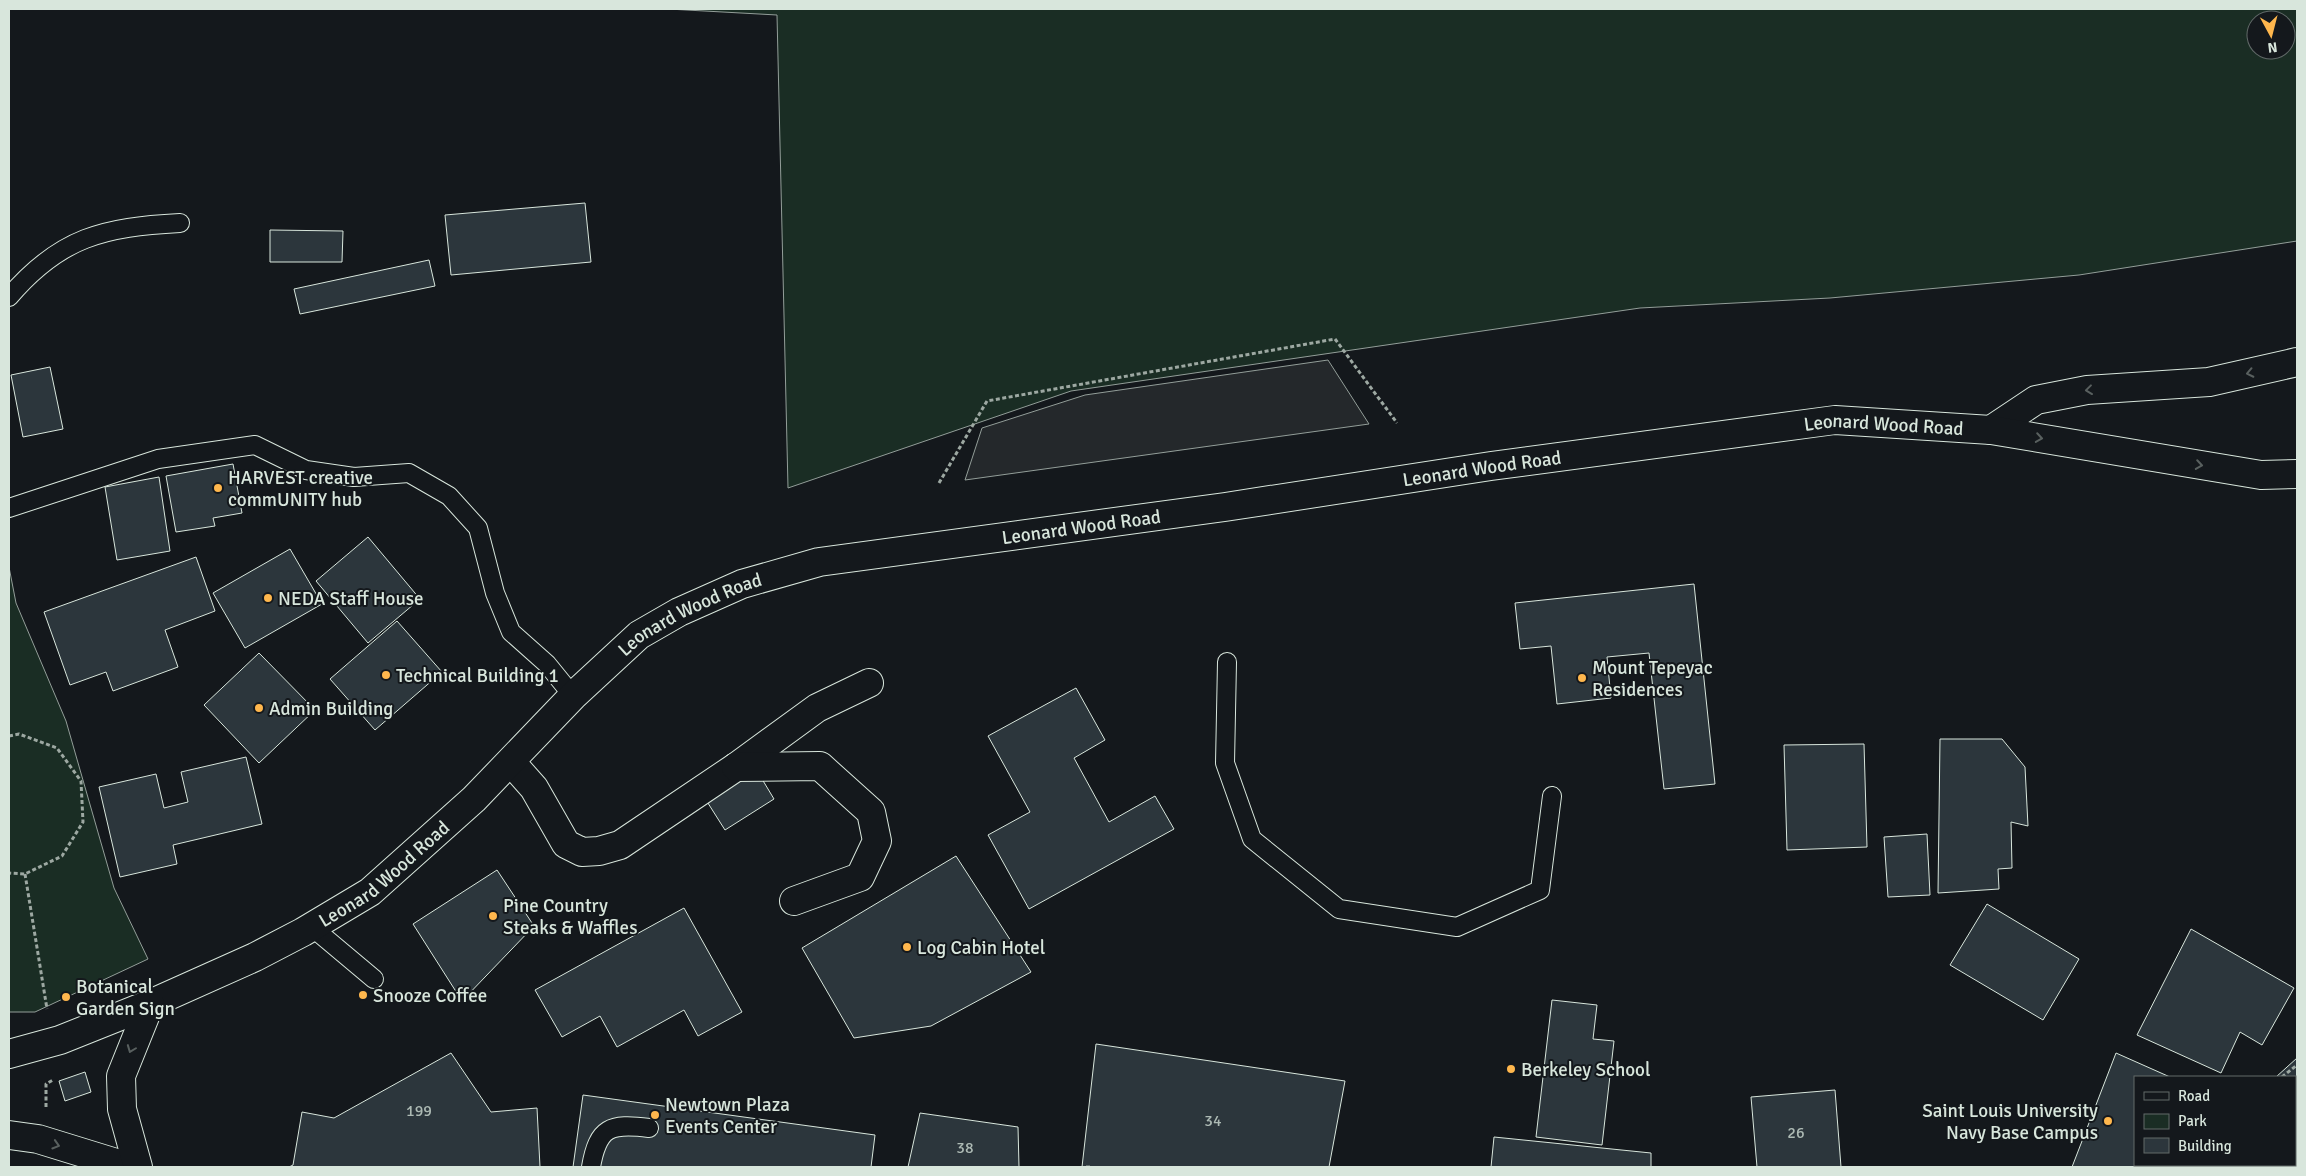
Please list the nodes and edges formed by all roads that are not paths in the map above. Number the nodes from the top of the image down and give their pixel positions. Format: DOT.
graph roads {
  1 [pos="180,223"];
  2 [pos="9,297"];
  3 [pos="2297,362"];
  4 [pos="1991,430"];
  5 [pos="2297,474"];
  6 [pos="9,508"];
  7 [pos="1227,662"];
  8 [pos="869,683"];
  9 [pos="573,696"];
  10 [pos="511,762"];
  11 [pos="736,767"];
  12 [pos="1552,796"];
  13 [pos="794,902"];
  14 [pos="312,927"];
  15 [pos="374,979"];
  16 [pos="150,1004"];
  17 [pos="9,1054"];
  18 [pos="649,1128"];
  19 [pos="9,1135"];
  20 [pos="129,1167"];
  21 [pos="138,1167"];
  22 [pos="591,1167"];
  1 -- 2 [label="lane"];
  3 -- 4 [label="main road, one-way"];
  4 -- 5 [label="main road, Leonard Wood Road, one-way"];
  4 -- 9 [label="main road, Leonard Wood Road"];
  6 -- 9 [label="lane"];
  7 -- 12 [label="lane"];
  8 -- 11 [label="main road"];
  9 -- 10 [label="main road, Leonard Wood Road"];
  10 -- 11 [label="main road"];
  10 -- 14 [label="main road, Leonard Wood Road"];
  11 -- 13 [label="main road"];
  14 -- 15 [label="lane"];
  14 -- 16 [label="main road, Leonard Wood Road"];
  16 -- 17 [label="main road, Leonard Wood Road"];
  16 -- 21 [label="main road, one-way"];
  18 -- 22 [label="lane"];
  19 -- 20 [label="main road, one-way"];
}
